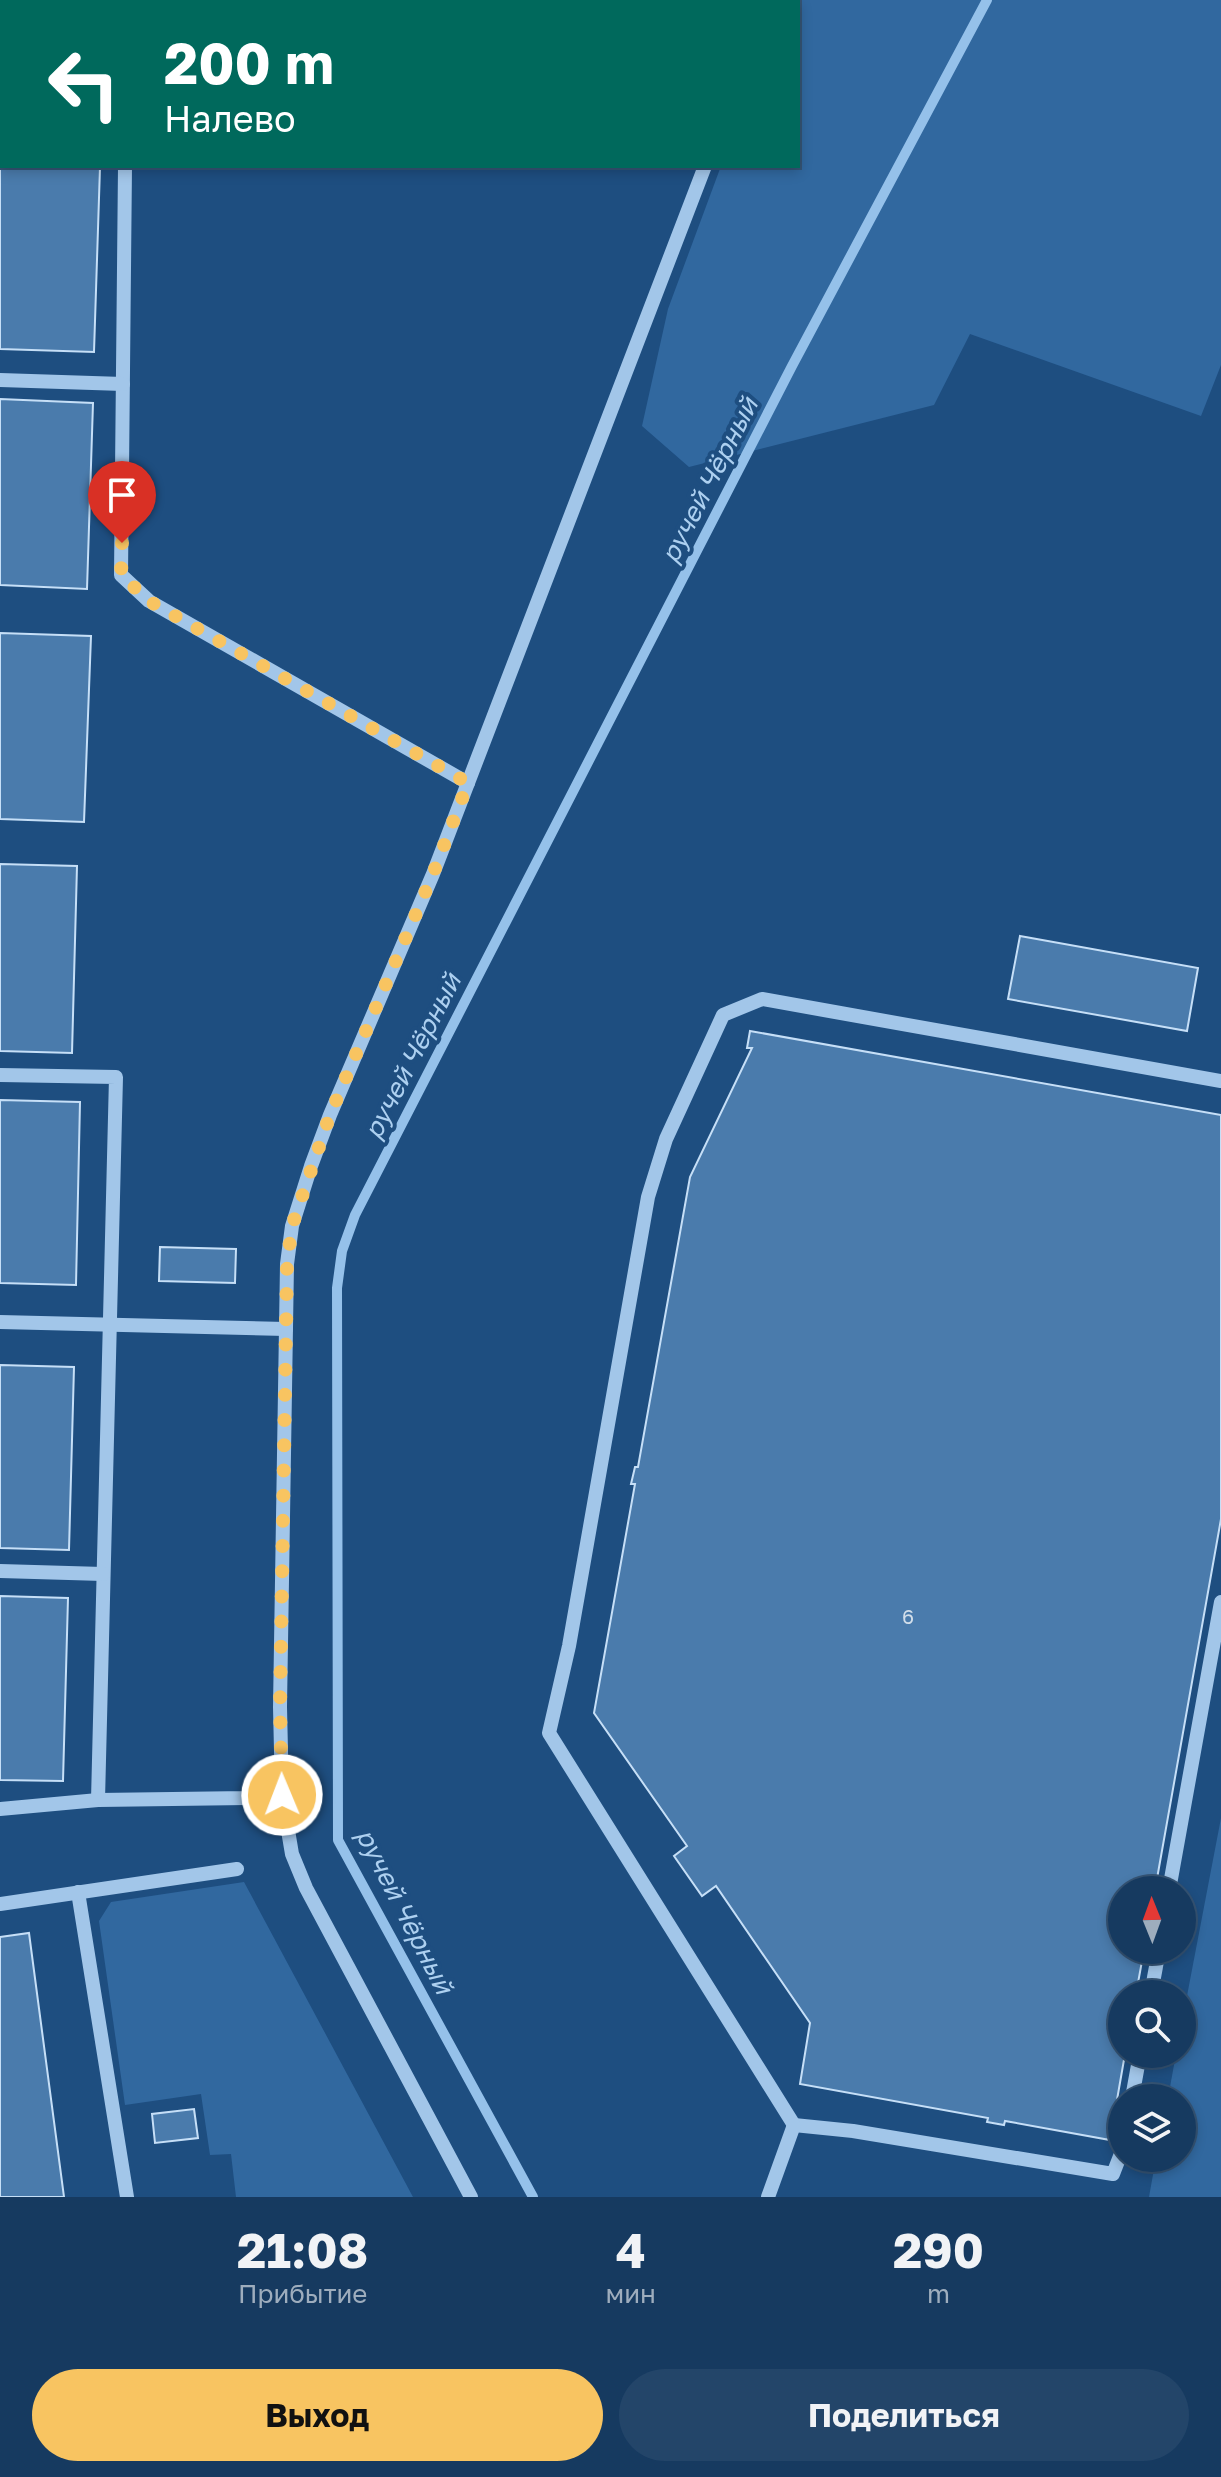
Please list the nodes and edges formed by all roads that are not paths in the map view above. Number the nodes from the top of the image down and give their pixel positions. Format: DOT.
graph roads {
  1 [pos="125,168"];
  2 [pos="704,168"];
  3 [pos="0,380"];
  4 [pos="123,384"];
  5 [pos="468,783"];
  6 [pos="0,1075"];
  7 [pos="1221,1081"];
  8 [pos="0,1322"];
  9 [pos="110,1325"];
  10 [pos="286,1329"];
  11 [pos="0,1571"];
  12 [pos="103,1574"];
  13 [pos="1221,1602"];
  14 [pos="282,1795"];
  15 [pos="98,1800"];
  16 [pos="0,1809"];
  17 [pos="237,1869"];
  18 [pos="1172,1876"];
  19 [pos="78,1892"];
  20 [pos="0,1904"];
  21 [pos="794,2125"];
  22 [pos="1114,2172"];
  23 [pos="127,2197"];
  24 [pos="471,2197"];
  25 [pos="768,2197"];
  1 -- 4 [label="street"];
  2 -- 5 [label="street"];
  3 -- 4 [label="street"];
  4 -- 5 [label="street"];
  5 -- 10 [label="street"];
  6 -- 9 [label="street"];
  7 -- 21 [label="street"];
  8 -- 9 [label="street"];
  9 -- 10 [label="street"];
  9 -- 12 [label="street"];
  10 -- 14 [label="street"];
  11 -- 12 [label="street"];
  12 -- 15 [label="street"];
  13 -- 18 [label="street"];
  14 -- 15 [label="street"];
  14 -- 24 [label="street"];
  15 -- 16 [label="street"];
  17 -- 19 [label="street"];
  19 -- 20 [label="street"];
  19 -- 23 [label="street"];
  21 -- 22 [label="street"];
  21 -- 25 [label="street"];
}
